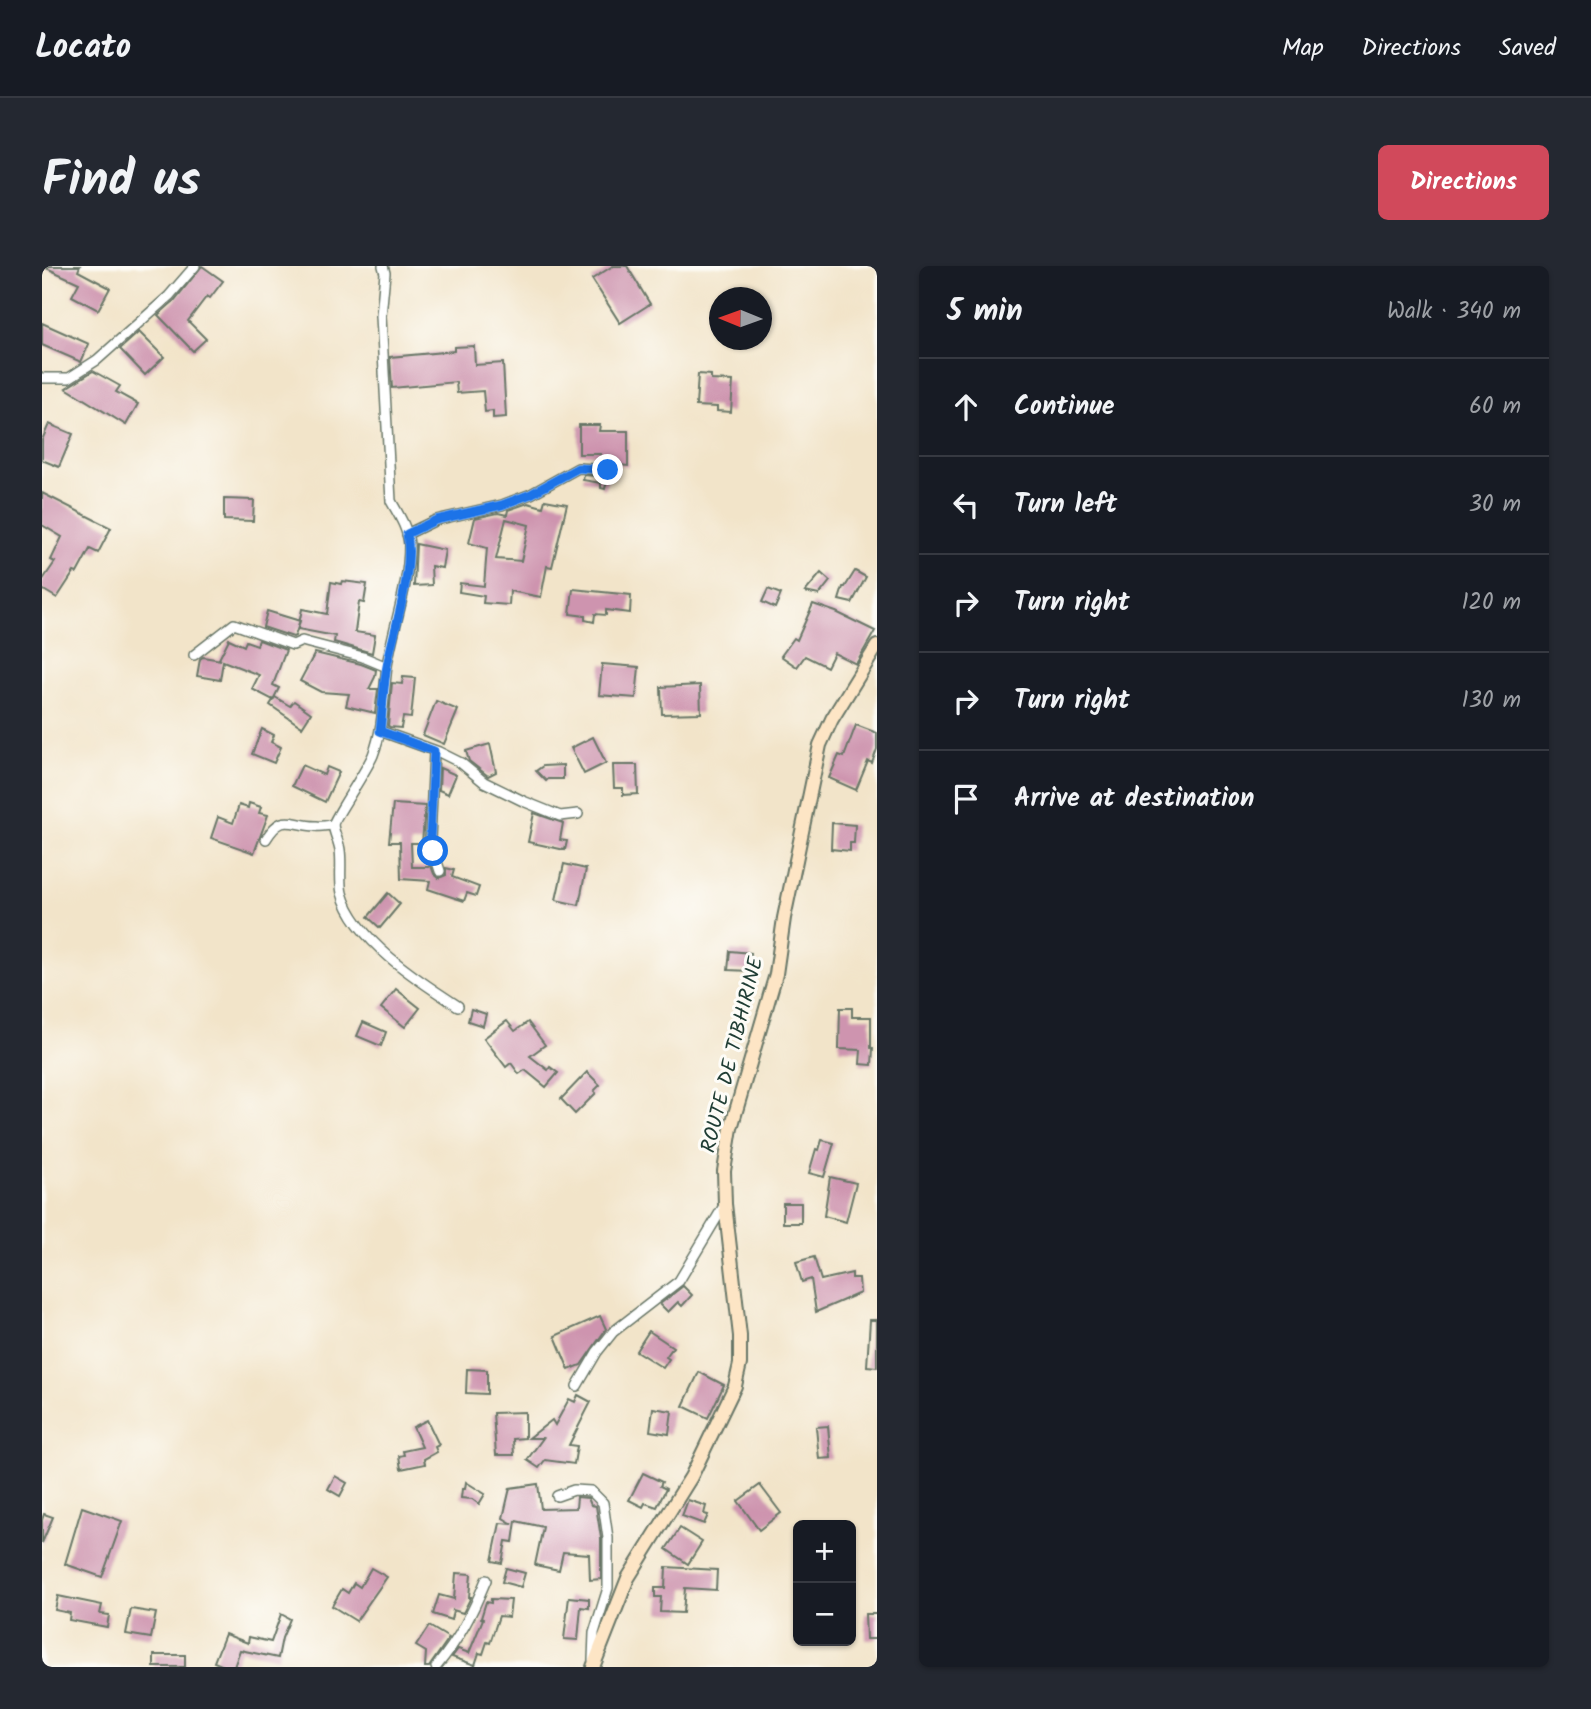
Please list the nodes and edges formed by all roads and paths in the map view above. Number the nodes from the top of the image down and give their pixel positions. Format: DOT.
graph roads {
  1 [pos="195,266"];
  2 [pos="383,266"];
  3 [pos="42,378"];
  4 [pos="608,470"];
  5 [pos="407,534"];
  6 [pos="877,646"];
  7 [pos="194,655"];
  8 [pos="387,667"];
  9 [pos="380,731"];
  10 [pos="434,751"];
  11 [pos="578,814"];
  12 [pos="333,825"];
  13 [pos="266,839"];
  14 [pos="440,871"];
  15 [pos="458,1006"];
  16 [pos="725,1204"];
  17 [pos="577,1386"];
  18 [pos="557,1496"];
  19 [pos="486,1580"];
  20 [pos="436,1667"];
  21 [pos="593,1667"];
  1 -- 3 [label="street"];
  2 -- 5 [label="street"];
  4 -- 5 [label="street"];
  5 -- 8 [label="street"];
  6 -- 16 [label="street, ROUTE DE TIBHIRINE"];
  7 -- 8 [label="street"];
  8 -- 9 [label="street"];
  9 -- 10 [label="street"];
  9 -- 12 [label="street"];
  10 -- 11 [label="street"];
  10 -- 14 [label="street"];
  12 -- 13 [label="street"];
  12 -- 15 [label="street"];
  16 -- 17 [label="street"];
  16 -- 21 [label="street, ROUTE DE TIBHIRINE"];
  18 -- 21 [label="street"];
  19 -- 20 [label="street"];
}
